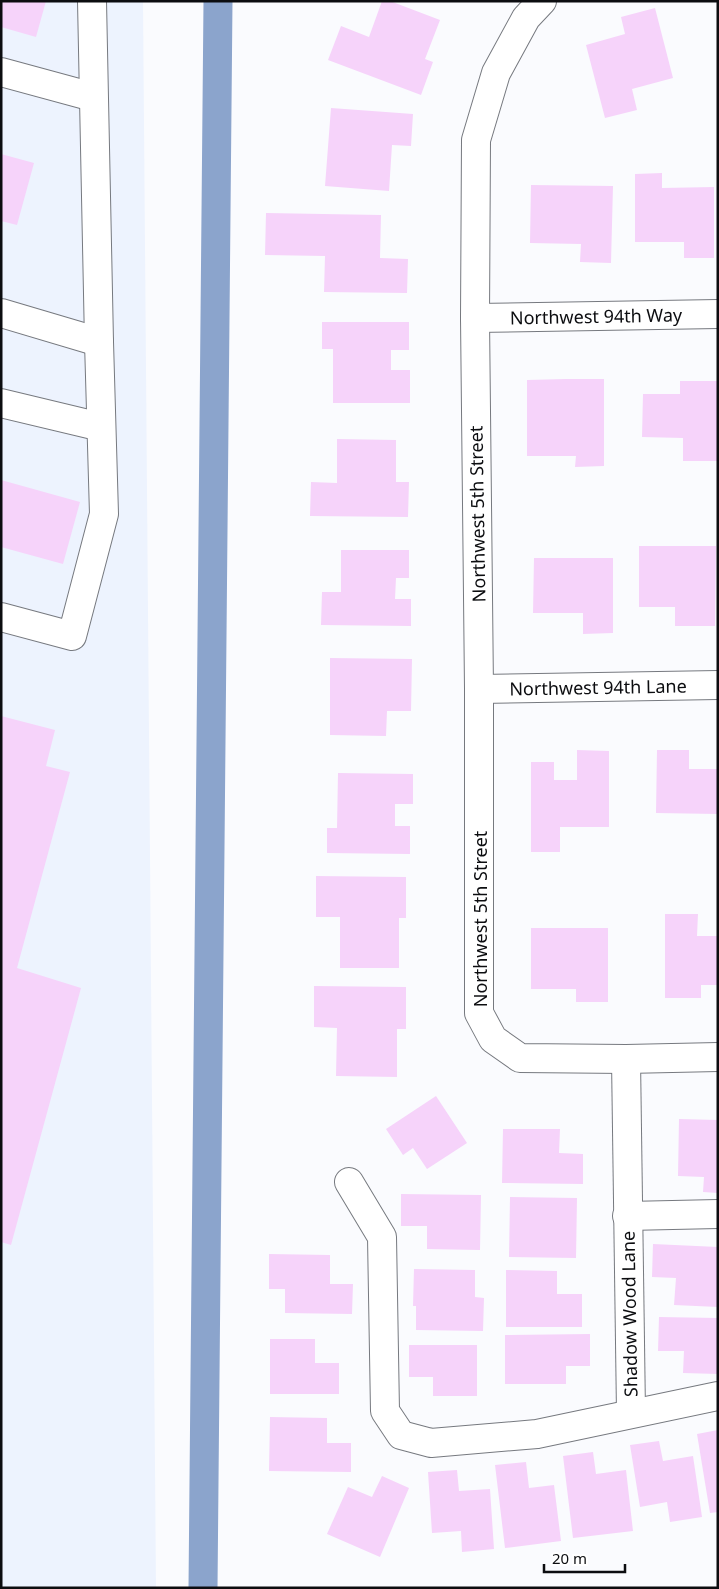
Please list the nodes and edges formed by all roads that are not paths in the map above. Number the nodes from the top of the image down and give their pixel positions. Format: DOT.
graph roads {
  1 [pos="92,1"];
  2 [pos="542,1"];
  3 [pos="1,72"];
  4 [pos="93,96"];
  5 [pos="1,313"];
  6 [pos="718,314"];
  7 [pos="475,318"];
  8 [pos="99,342"];
  9 [pos="1,403"];
  10 [pos="101,427"];
  11 [pos="1,617"];
  12 [pos="718,685"];
  13 [pos="479,689"];
  14 [pos="718,1057"];
  15 [pos="626,1059"];
  16 [pos="349,1182"];
  17 [pos="718,1214"];
  18 [pos="627,1216"];
  19 [pos="718,1396"];
  20 [pos="631,1413"];
  1 -- 4 [label="street"];
  2 -- 7 [label="street, Northwest 5th Street"];
  3 -- 4 [label="street"];
  4 -- 8 [label="street"];
  5 -- 8 [label="street"];
  6 -- 7 [label="street, Northwest 94th Way"];
  7 -- 13 [label="street, Northwest 5th Street"];
  8 -- 10 [label="street"];
  9 -- 10 [label="street"];
  10 -- 11 [label="street"];
  12 -- 13 [label="street, Northwest 94th Lane"];
  13 -- 15 [label="street, Northwest 5th Street"];
  14 -- 15 [label="street"];
  15 -- 18 [label="street, Shadow Wood Lane"];
  16 -- 20 [label="street, Shadow Wood Lane"];
  17 -- 18 [label="street, Shadow Wood Lane"];
  18 -- 20 [label="street, Shadow Wood Lane"];
  19 -- 20 [label="street, Shadow Wood Lane"];
}
